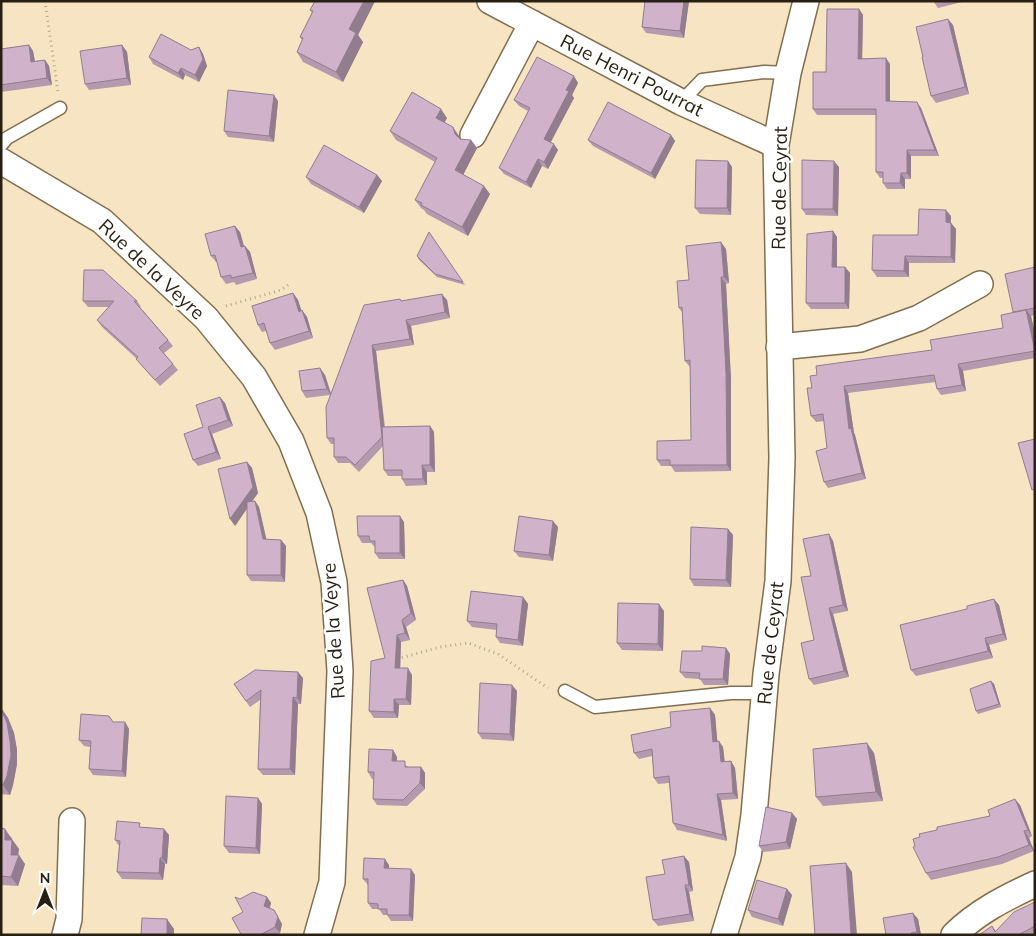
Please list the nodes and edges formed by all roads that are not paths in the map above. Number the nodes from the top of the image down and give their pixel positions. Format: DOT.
graph roads {
  1 [pos="490,1"];
  2 [pos="806,1"];
  3 [pos="532,23"];
  4 [pos="788,73"];
  5 [pos="682,102"];
  6 [pos="60,108"];
  7 [pos="473,135"];
  8 [pos="1,145"];
  9 [pos="776,145"];
  10 [pos="1,161"];
  11 [pos="980,284"];
  12 [pos="779,347"];
  13 [pos="565,691"];
  14 [pos="764,692"];
  15 [pos="72,820"];
  16 [pos="1035,884"];
  17 [pos="65,935"];
  18 [pos="317,935"];
  19 [pos="724,935"];
  20 [pos="954,935"];
  1 -- 3 [label="street, Rue Henri Pourrat"];
  2 -- 4 [label="street, Rue de Ceyrat"];
  3 -- 5 [label="street, Rue Henri Pourrat"];
  3 -- 7 [label="street"];
  4 -- 5 [label="lane"];
  4 -- 9 [label="street, Rue de Ceyrat"];
  5 -- 9 [label="street, Rue Henri Pourrat"];
  6 -- 8 [label="lane"];
  9 -- 12 [label="street, Rue de Ceyrat"];
  10 -- 18 [label="street, Rue de la Veyre"];
  11 -- 12 [label="street"];
  12 -- 14 [label="street, Rue de Ceyrat"];
  13 -- 14 [label="lane"];
  14 -- 19 [label="street, Rue de Ceyrat"];
  15 -- 17 [label="street"];
  16 -- 20 [label="street"];
}
